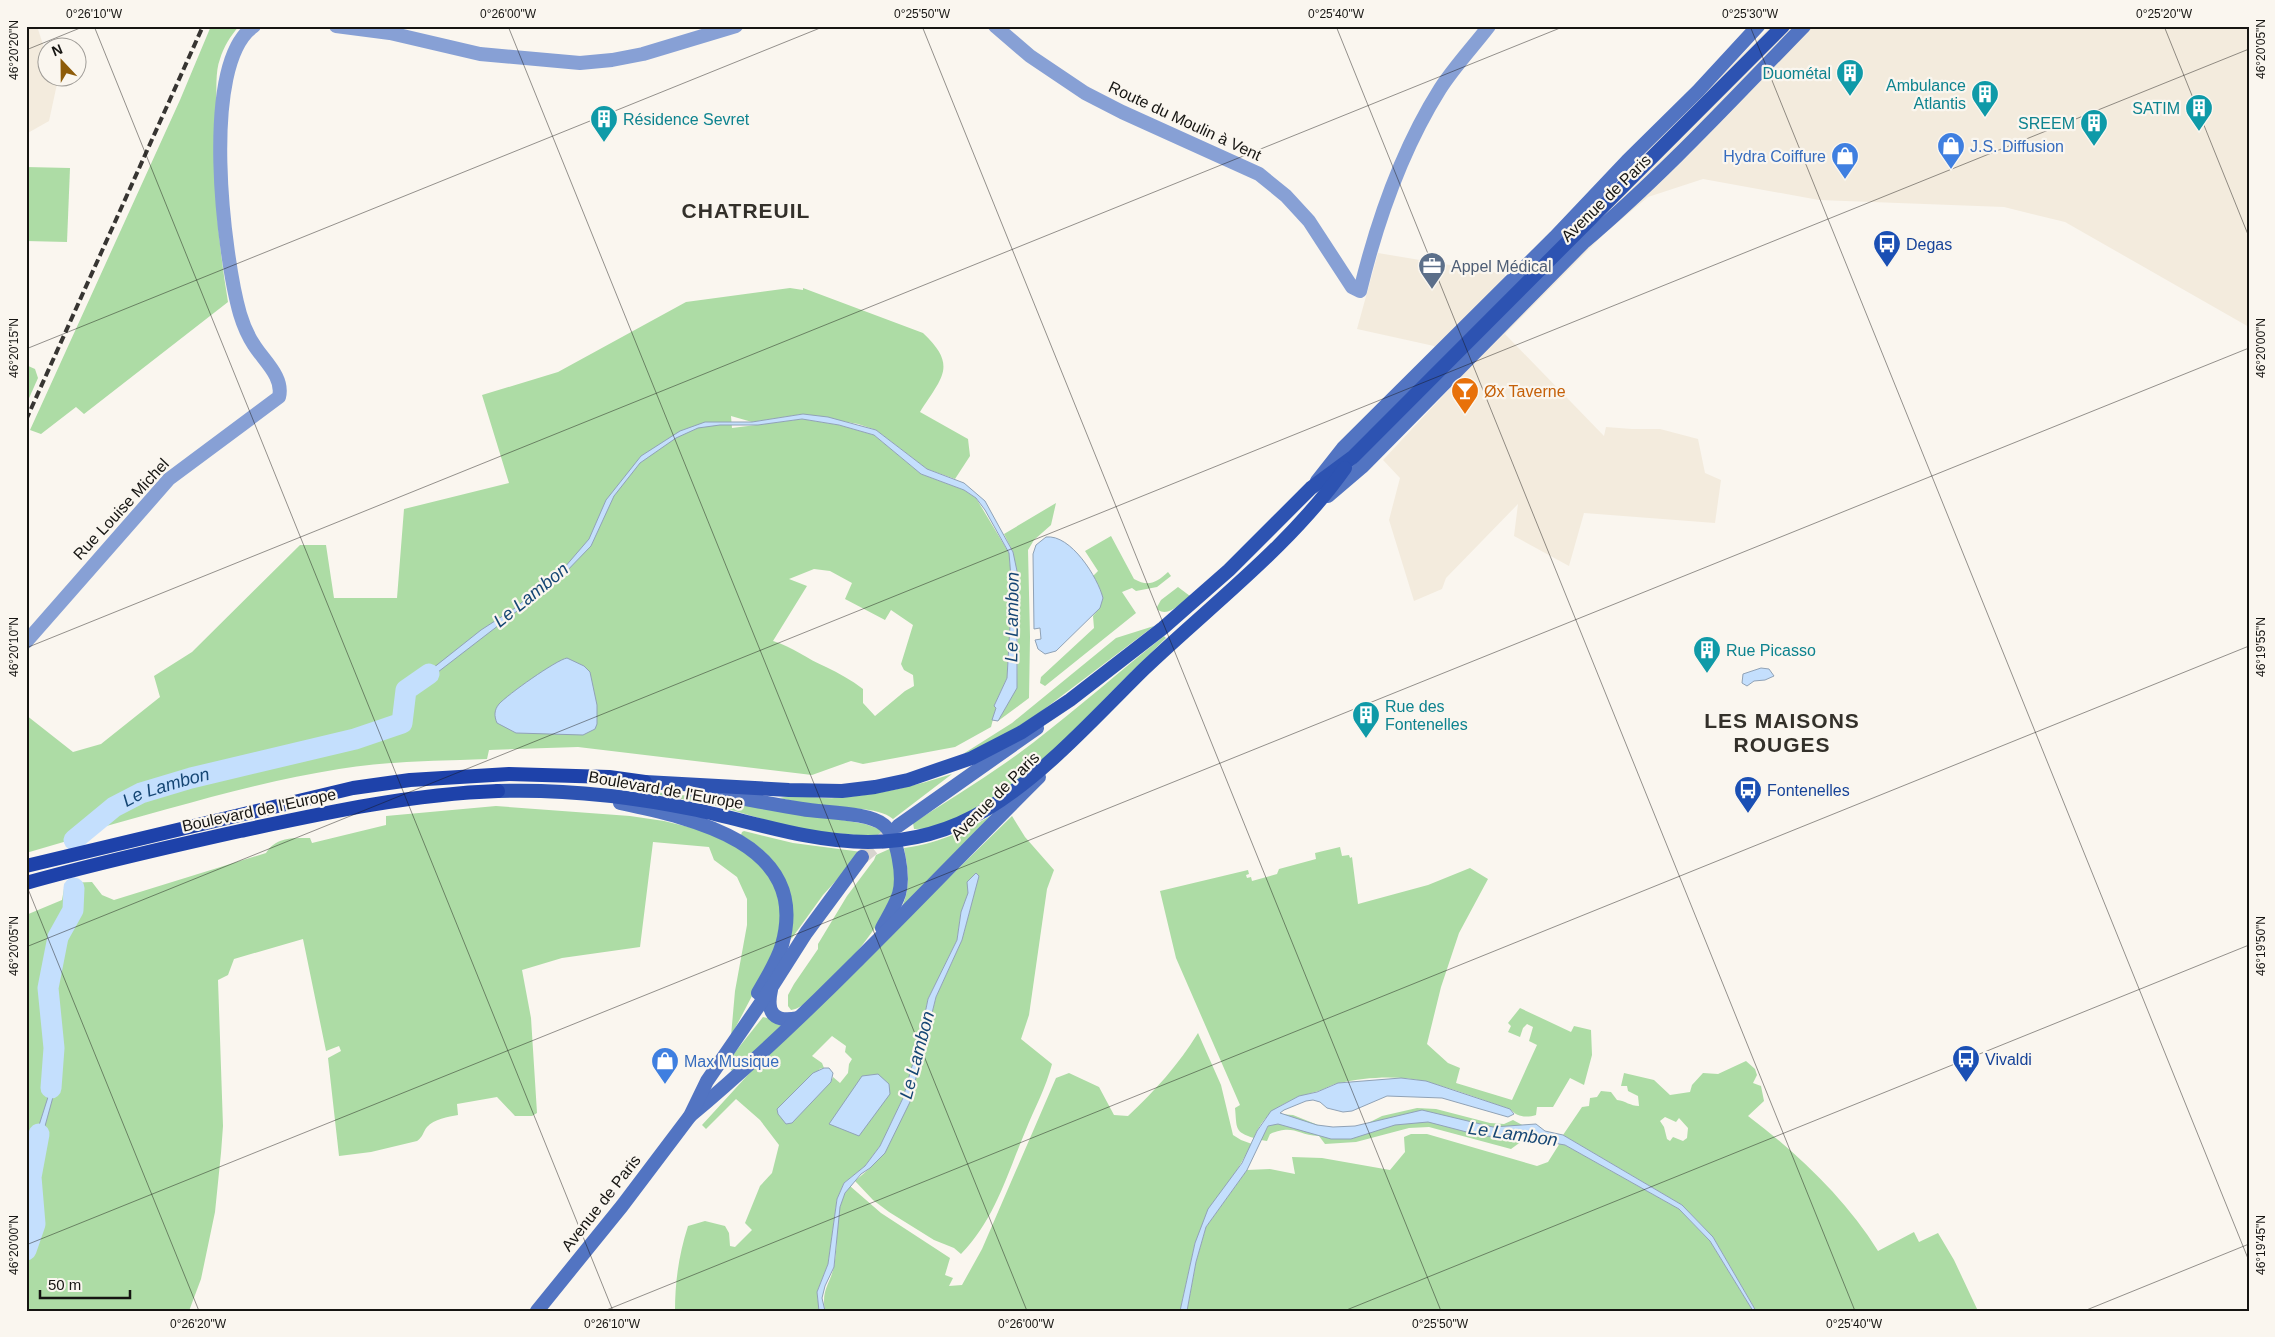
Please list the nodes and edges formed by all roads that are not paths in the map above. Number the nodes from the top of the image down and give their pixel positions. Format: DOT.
graph roads {
  1 [pos="254,26"];
  2 [pos="336,26"];
  3 [pos="736,26"];
  4 [pos="995,26"];
  5 [pos="1490,26"];
  6 [pos="1783,26"];
  7 [pos="1801,27"];
  8 [pos="1754,29"];
  9 [pos="1353,456"];
  10 [pos="1312,488"];
  11 [pos="1323,499"];
  12 [pos="26,642"];
  13 [pos="1070,700"];
  14 [pos="1091,724"];
  15 [pos="645,782"];
  16 [pos="498,791"];
  17 [pos="898,826"];
  18 [pos="895,841"];
  19 [pos="862,857"];
  20 [pos="26,866"];
  21 [pos="26,883"];
  22 [pos="871,946"];
  23 [pos="771,988"];
  24 [pos="751,1016"];
  25 [pos="798,1018"];
  26 [pos="690,1116"];
  27 [pos="537,1311"];
  1 -- 12 [label="street, Rue Louise Michel"];
  2 -- 3 [label="street"];
  4 -- 5 [label="street, Route du Moulin à Vent"];
  6 -- 9 [label="main road, Avenue de Paris"];
  7 -- 11 [label="main road, Avenue de Paris"];
  8 -- 10 [label="main road, Avenue de Paris"];
  9 -- 10 [label="main road, Avenue de Paris"];
  9 -- 11 [label="main road, Avenue de Paris"];
  10 -- 13 [label="main road, Avenue de Paris"];
  11 -- 14 [label="main road, Avenue de Paris"];
  13 -- 15 [label="main road, Boulevard de l'Europe"];
  13 -- 17 [label="main road, Avenue de Paris"];
  14 -- 18 [label="main road, Boulevard de l'Europe"];
  14 -- 22 [label="main road, Avenue de Paris"];
  15 -- 18 [label="main road"];
  15 -- 20 [label="highway, Boulevard de l'Europe"];
  16 -- 18 [label="main road, Boulevard de l'Europe"];
  16 -- 21 [label="highway, Boulevard de l'Europe"];
  16 -- 24 [label="main road"];
  18 -- 22 [label="main road"];
  19 -- 23 [label="main road, Avenue de Paris"];
  22 -- 25 [label="main road, Avenue de Paris"];
  23 -- 24 [label="main road, Avenue de Paris"];
  23 -- 25 [label="main road"];
  24 -- 26 [label="main road, Avenue de Paris"];
  25 -- 26 [label="main road, Avenue de Paris"];
  26 -- 27 [label="main road, Avenue de Paris"];
}
